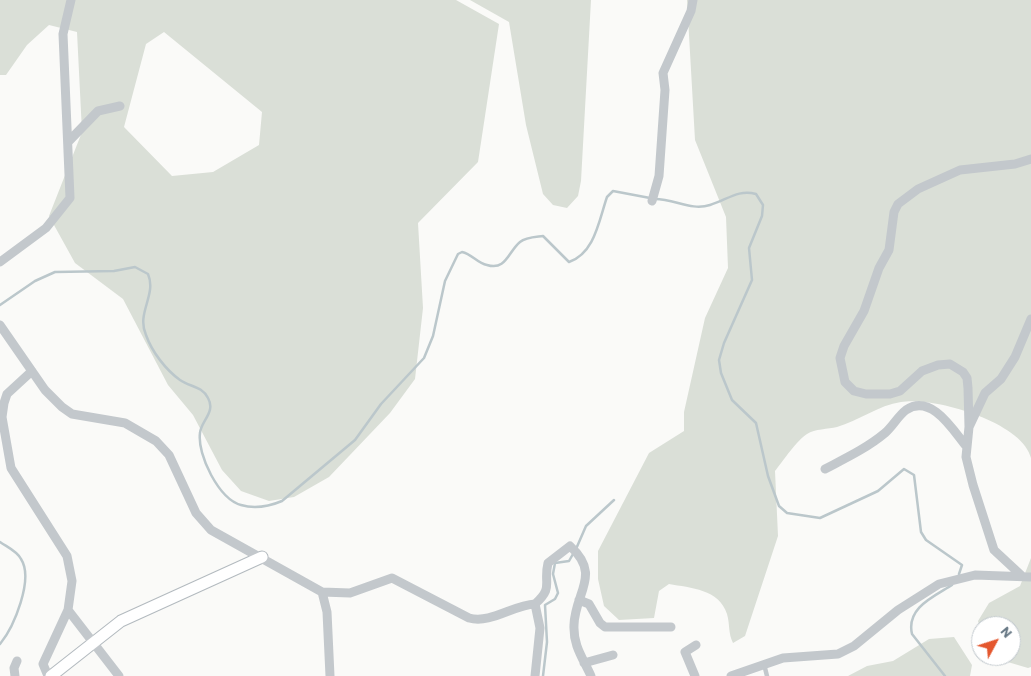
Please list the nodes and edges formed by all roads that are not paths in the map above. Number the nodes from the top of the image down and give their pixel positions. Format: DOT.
graph roads {
  1 [pos="71,0"];
  2 [pos="694,0"];
  3 [pos="120,106"];
  4 [pos="68,142"];
  5 [pos="1031,158"];
  6 [pos="652,199"];
  7 [pos="0,262"];
  8 [pos="1031,319"];
  9 [pos="0,325"];
  10 [pos="32,371"];
  11 [pos="969,427"];
  12 [pos="966,446"];
  13 [pos="825,470"];
  14 [pos="262,557"];
  15 [pos="1027,576"];
  16 [pos="322,592"];
  17 [pos="579,600"];
  18 [pos="535,604"];
  19 [pos="68,610"];
  20 [pos="672,627"];
  21 [pos="92,642"];
  22 [pos="696,644"];
  23 [pos="613,655"];
  24 [pos="16,661"];
  25 [pos="584,663"];
  26 [pos="763,663"];
  27 [pos="15,676"];
  28 [pos="49,676"];
  29 [pos="119,676"];
  30 [pos="330,676"];
  31 [pos="535,676"];
  32 [pos="591,676"];
  33 [pos="695,676"];
  34 [pos="730,676"];
  35 [pos="767,676"];
  1 -- 4 [label="street"];
  2 -- 6 [label="street"];
  3 -- 4 [label="street"];
  4 -- 7 [label="street"];
  5 -- 11 [label="street"];
  8 -- 11 [label="street"];
  9 -- 10 [label="street"];
  10 -- 14 [label="street"];
  10 -- 19 [label="street"];
  11 -- 12 [label="street"];
  12 -- 13 [label="street"];
  12 -- 15 [label="street"];
  14 -- 16 [label="street"];
  14 -- 21 [label="street"];
  15 -- 26 [label="street"];
  16 -- 18 [label="street"];
  16 -- 30 [label="street"];
  17 -- 18 [label="street"];
  17 -- 20 [label="street"];
  17 -- 25 [label="street"];
  18 -- 31 [label="street"];
  19 -- 21 [label="street"];
  19 -- 28 [label="street"];
  21 -- 28 [label="street"];
  21 -- 29 [label="street"];
  22 -- 33 [label="street"];
  23 -- 25 [label="street"];
  24 -- 27 [label="street"];
  25 -- 32 [label="street"];
  26 -- 34 [label="street"];
  26 -- 35 [label="lane"];
}
